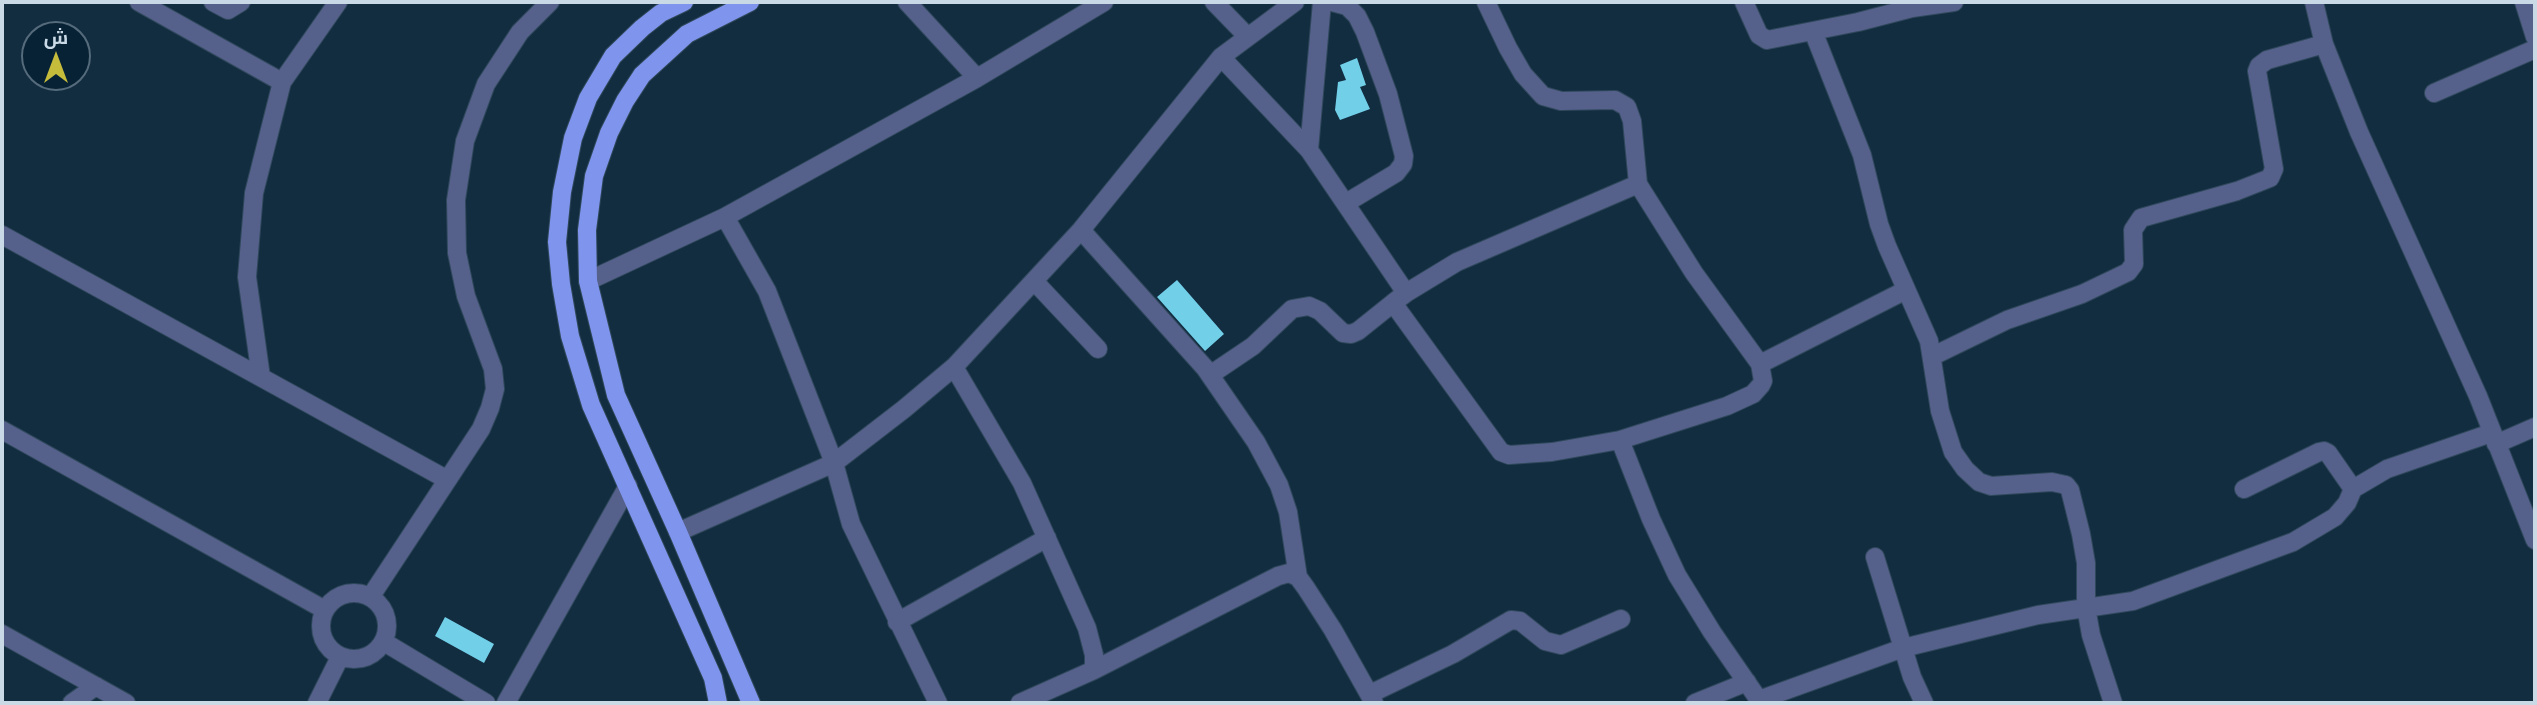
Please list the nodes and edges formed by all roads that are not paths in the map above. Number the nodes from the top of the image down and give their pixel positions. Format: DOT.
graph roads {
  1 [pos="139,2"];
  2 [pos="214,2"];
  3 [pos="241,2"];
  4 [pos="338,2"];
  5 [pos="550,2"];
  6 [pos="684,2"];
  7 [pos="750,2"];
  8 [pos="907,2"];
  9 [pos="1214,2"];
  10 [pos="1295,2"];
  11 [pos="1322,2"];
  12 [pos="1332,2"];
  13 [pos="1486,2"];
  14 [pos="1744,2"];
  15 [pos="1954,2"];
  16 [pos="2314,2"];
  17 [pos="2524,2"];
  18 [pos="1098,3"];
  19 [pos="1813,31"];
  20 [pos="1248,37"];
  21 [pos="2535,37"];
  22 [pos="2324,44"];
  23 [pos="2535,49"];
  24 [pos="1221,57"];
  25 [pos="977,78"];
  26 [pos="282,82"];
  27 [pos="2434,93"];
  28 [pos="1310,150"];
  29 [pos="1638,184"];
  30 [pos="1346,203"];
  31 [pos="725,217"];
  32 [pos="1081,230"];
  33 [pos="2,235"];
  34 [pos="589,281"];
  35 [pos="1034,281"];
  36 [pos="1906,290"];
  37 [pos="1400,298"];
  38 [pos="1098,349"];
  39 [pos="1933,356"];
  40 [pos="1760,364"];
  41 [pos="954,367"];
  42 [pos="1210,375"];
  43 [pos="261,377"];
  44 [pos="2535,428"];
  45 [pos="2,430"];
  46 [pos="2494,438"];
  47 [pos="1620,440"];
  48 [pos="834,463"];
  49 [pos="446,479"];
  50 [pos="628,486"];
  51 [pos="2244,489"];
  52 [pos="2353,489"];
  53 [pos="678,532"];
  54 [pos="2535,537"];
  55 [pos="1047,538"];
  56 [pos="1875,557"];
  57 [pos="1298,577"];
  58 [pos="371,597"];
  59 [pos="2086,607"];
  60 [pos="325,610"];
  61 [pos="1621,619"];
  62 [pos="897,622"];
  63 [pos="2,634"];
  64 [pos="384,642"];
  65 [pos="1903,649"];
  66 [pos="340,656"];
  67 [pos="1094,670"];
  68 [pos="1746,682"];
  69 [pos="96,686"];
  70 [pos="1372,699"];
  71 [pos="1760,702"];
  72 [pos="72,703"];
  73 [pos="126,703"];
  74 [pos="317,703"];
  75 [pos="486,703"];
  76 [pos="506,703"];
  77 [pos="718,703"];
  78 [pos="751,703"];
  79 [pos="938,703"];
  80 [pos="1020,703"];
  81 [pos="1695,703"];
  82 [pos="1924,703"];
  83 [pos="2113,703"];
  1 -- 26 [label="street"];
  2 -- 3 [label="street"];
  4 -- 26 [label="street"];
  5 -- 49 [label="street"];
  6 -- 50 [label="main road"];
  7 -- 34 [label="main road"];
  8 -- 25 [label="street"];
  9 -- 20 [label="street"];
  10 -- 20 [label="street"];
  11 -- 28 [label="street"];
  12 -- 30 [label="street"];
  13 -- 29 [label="street"];
  14 -- 19 [label="street"];
  15 -- 19 [label="street"];
  16 -- 22 [label="street"];
  17 -- 21 [label="street"];
  18 -- 25 [label="street"];
  19 -- 36 [label="street"];
  20 -- 24 [label="street"];
  22 -- 39 [label="street"];
  22 -- 46 [label="street"];
  23 -- 27 [label="street"];
  24 -- 28 [label="street"];
  24 -- 32 [label="street"];
  25 -- 31 [label="street"];
  26 -- 43 [label="street"];
  28 -- 30 [label="street"];
  29 -- 37 [label="street"];
  29 -- 40 [label="street"];
  30 -- 37 [label="street"];
  31 -- 34 [label="street"];
  31 -- 48 [label="street"];
  32 -- 35 [label="street"];
  32 -- 42 [label="street"];
  33 -- 43 [label="street"];
  34 -- 53 [label="main road"];
  35 -- 38 [label="street"];
  35 -- 41 [label="street"];
  36 -- 39 [label="street"];
  36 -- 40 [label="street"];
  37 -- 42 [label="street"];
  37 -- 47 [label="street"];
  39 -- 59 [label="street"];
  40 -- 47 [label="street"];
  41 -- 48 [label="street"];
  41 -- 55 [label="street"];
  42 -- 57 [label="street"];
  43 -- 49 [label="street"];
  44 -- 46 [label="street"];
  45 -- 60 [label="street"];
  46 -- 52 [label="street"];
  46 -- 54 [label="street"];
  47 -- 68 [label="street"];
  48 -- 53 [label="street"];
  48 -- 62 [label="street"];
  49 -- 58 [label="street"];
  50 -- 76 [label="street"];
  50 -- 77 [label="main road"];
  51 -- 52 [label="street"];
  52 -- 59 [label="street"];
  53 -- 78 [label="main road"];
  55 -- 62 [label="street"];
  55 -- 67 [label="street"];
  56 -- 65 [label="street"];
  57 -- 67 [label="street"];
  57 -- 70 [label="street"];
  58 -- 60 [label="street"];
  58 -- 64 [label="street"];
  59 -- 65 [label="street"];
  59 -- 83 [label="street"];
  60 -- 66 [label="street"];
  61 -- 70 [label="street"];
  62 -- 79 [label="street"];
  63 -- 69 [label="street"];
  64 -- 66 [label="street"];
  64 -- 75 [label="street"];
  65 -- 71 [label="street"];
  65 -- 82 [label="street"];
  66 -- 74 [label="street"];
  67 -- 80 [label="street"];
  68 -- 71 [label="street"];
  68 -- 81 [label="street"];
  69 -- 72 [label="street"];
  69 -- 73 [label="street"];
}
